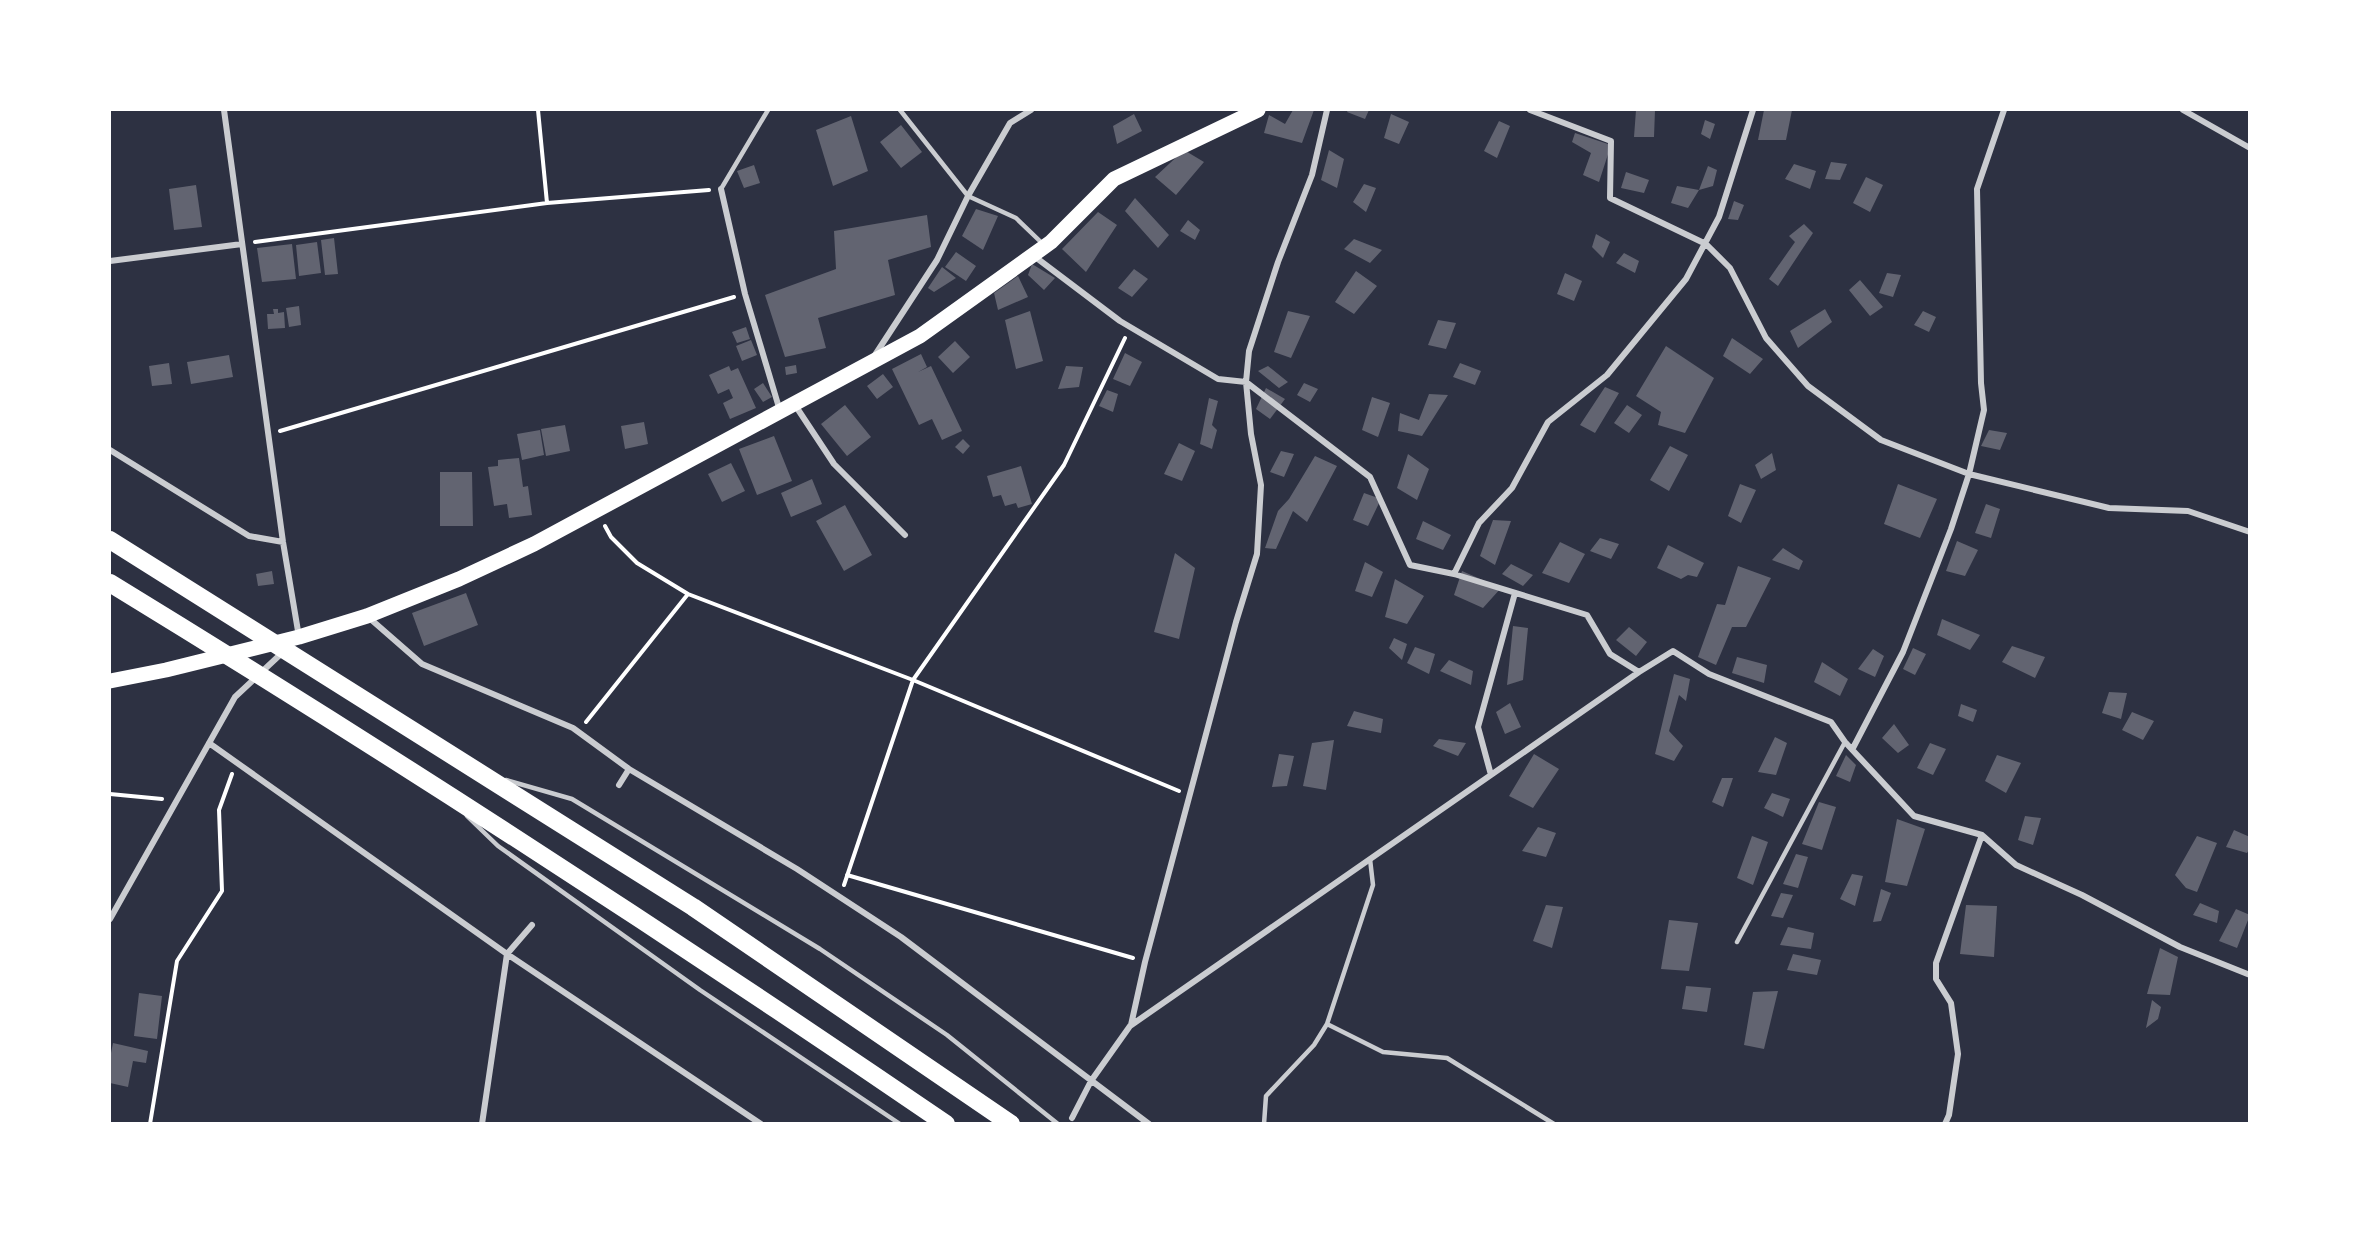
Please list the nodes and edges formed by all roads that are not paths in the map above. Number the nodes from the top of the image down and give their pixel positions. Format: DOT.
graph roads {
  1 [pos="224,110"];
  2 [pos="768,110"];
  3 [pos="900,110"];
  4 [pos="1031,110"];
  5 [pos="1258,110"];
  6 [pos="1327,110"];
  7 [pos="1530,110"];
  8 [pos="1753,110"];
  9 [pos="2004,110"];
  10 [pos="2183,110"];
  11 [pos="2250,148"];
  12 [pos="721,189"];
  13 [pos="968,196"];
  14 [pos="242,244"];
  15 [pos="1706,244"];
  16 [pos="1040,251"];
  17 [pos="110,261"];
  18 [pos="870,363"];
  19 [pos="1246,382"];
  20 [pos="794,404"];
  21 [pos="780,411"];
  22 [pos="110,450"];
  23 [pos="1969,474"];
  24 [pos="2250,532"];
  25 [pos="904,535"];
  26 [pos="110,540"];
  27 [pos="283,542"];
  28 [pos="1454,574"];
  29 [pos="110,583"];
  30 [pos="1515,592"];
  31 [pos="367,616"];
  32 [pos="299,637"];
  33 [pos="1639,672"];
  34 [pos="110,681"];
  35 [pos="1845,741"];
  36 [pos="209,743"];
  37 [pos="1853,748"];
  38 [pos="629,769"];
  39 [pos="477,772"];
  40 [pos="1491,775"];
  41 [pos="619,785"];
  42 [pos="440,790"];
  43 [pos="1982,835"];
  44 [pos="1370,859"];
  45 [pos="110,919"];
  46 [pos="532,925"];
  47 [pos="1737,942"];
  48 [pos="507,954"];
  49 [pos="2250,975"];
  50 [pos="1327,1024"];
  51 [pos="1130,1026"];
  52 [pos="1091,1081"];
  53 [pos="1072,1118"];
  54 [pos="482,1124"];
  55 [pos="761,1124"];
  56 [pos="900,1124"];
  57 [pos="946,1124"];
  58 [pos="1011,1124"];
  59 [pos="1058,1124"];
  60 [pos="1149,1124"];
  61 [pos="1264,1124"];
  62 [pos="1554,1124"];
  63 [pos="1945,1124"];
  1 -- 14 [label="street"];
  2 -- 12 [label="lane"];
  3 -- 13 [label="lane"];
  4 -- 13 [label="street"];
  5 -- 16 [label="main road"];
  6 -- 19 [label="street"];
  7 -- 15 [label="street"];
  8 -- 15 [label="street"];
  9 -- 23 [label="street"];
  10 -- 11 [label="street"];
  12 -- 21 [label="street"];
  13 -- 16 [label="lane"];
  13 -- 18 [label="street"];
  14 -- 17 [label="street"];
  14 -- 27 [label="street"];
  15 -- 23 [label="street"];
  15 -- 28 [label="street"];
  16 -- 18 [label="main road"];
  16 -- 19 [label="street"];
  18 -- 20 [label="main road"];
  19 -- 28 [label="street"];
  19 -- 51 [label="street"];
  20 -- 21 [label="main road"];
  20 -- 25 [label="street"];
  21 -- 31 [label="main road"];
  22 -- 27 [label="street"];
  23 -- 24 [label="street"];
  23 -- 37 [label="street"];
  26 -- 39 [label="highway"];
  27 -- 32 [label="street"];
  28 -- 30 [label="street"];
  29 -- 42 [label="highway"];
  30 -- 33 [label="street"];
  30 -- 40 [label="street"];
  31 -- 32 [label="main road"];
  31 -- 38 [label="street"];
  32 -- 34 [label="main road"];
  32 -- 36 [label="street"];
  33 -- 35 [label="street"];
  33 -- 40 [label="street"];
  35 -- 37 [label="street"];
  35 -- 47 [label="lane"];
  36 -- 45 [label="street"];
  36 -- 48 [label="street"];
  37 -- 43 [label="street"];
  38 -- 41 [label="street"];
  38 -- 52 [label="street"];
  39 -- 58 [label="highway"];
  39 -- 59 [label="lane"];
  40 -- 44 [label="street"];
  42 -- 56 [label="lane"];
  42 -- 57 [label="highway"];
  43 -- 49 [label="street"];
  43 -- 63 [label="street"];
  44 -- 50 [label="lane"];
  44 -- 51 [label="street"];
  46 -- 48 [label="street"];
  48 -- 54 [label="street"];
  48 -- 55 [label="street"];
  50 -- 61 [label="lane"];
  50 -- 62 [label="lane"];
  51 -- 52 [label="street"];
  52 -- 53 [label="street"];
  52 -- 60 [label="street"];
}
